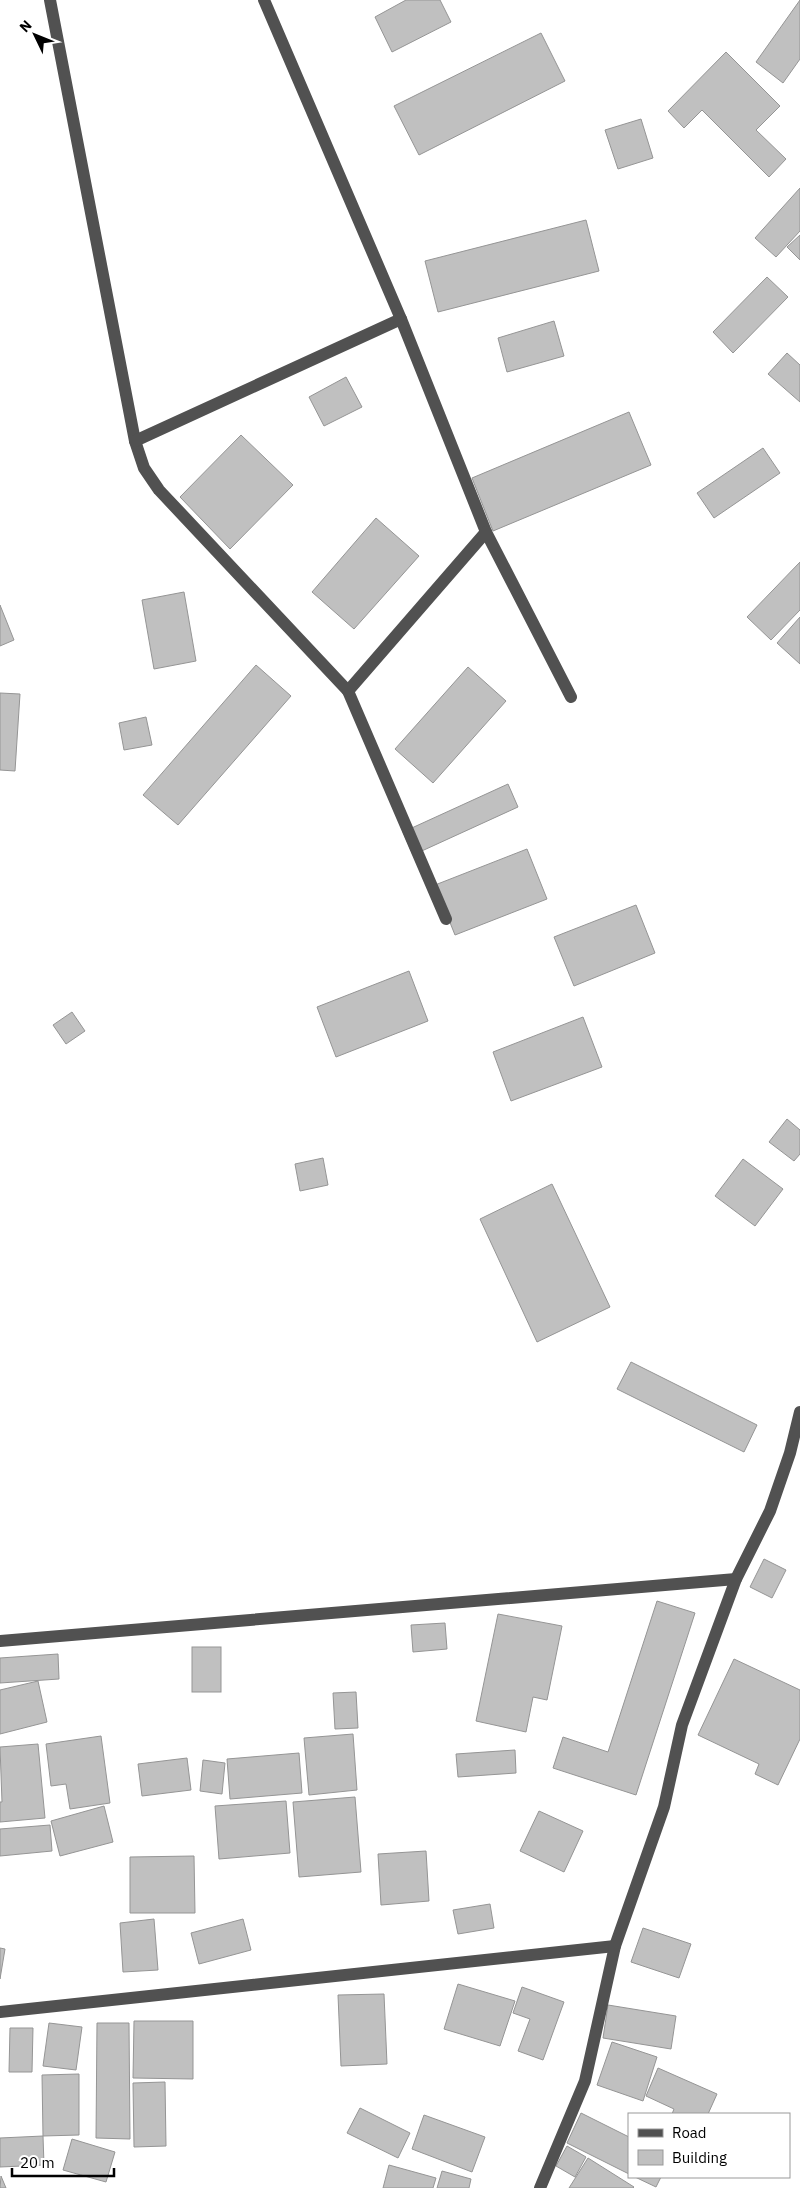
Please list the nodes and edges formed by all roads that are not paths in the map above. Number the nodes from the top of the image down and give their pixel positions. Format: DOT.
graph roads {
  1 [pos="50,0"];
  2 [pos="264,0"];
  3 [pos="401,320"];
  4 [pos="136,441"];
  5 [pos="486,532"];
  6 [pos="348,691"];
  7 [pos="571,697"];
  8 [pos="446,919"];
  9 [pos="800,1412"];
  10 [pos="736,1579"];
  11 [pos="0,1640"];
  12 [pos="615,1946"];
  13 [pos="0,2012"];
  14 [pos="540,2188"];
  1 -- 4 [label="street"];
  2 -- 3 [label="street"];
  3 -- 4 [label="street"];
  3 -- 5 [label="street"];
  4 -- 6 [label="street"];
  5 -- 6 [label="street"];
  5 -- 7 [label="street"];
  6 -- 8 [label="street"];
  9 -- 10 [label="street"];
  10 -- 11 [label="street"];
  10 -- 12 [label="street"];
  12 -- 13 [label="street"];
  12 -- 14 [label="street"];
}
